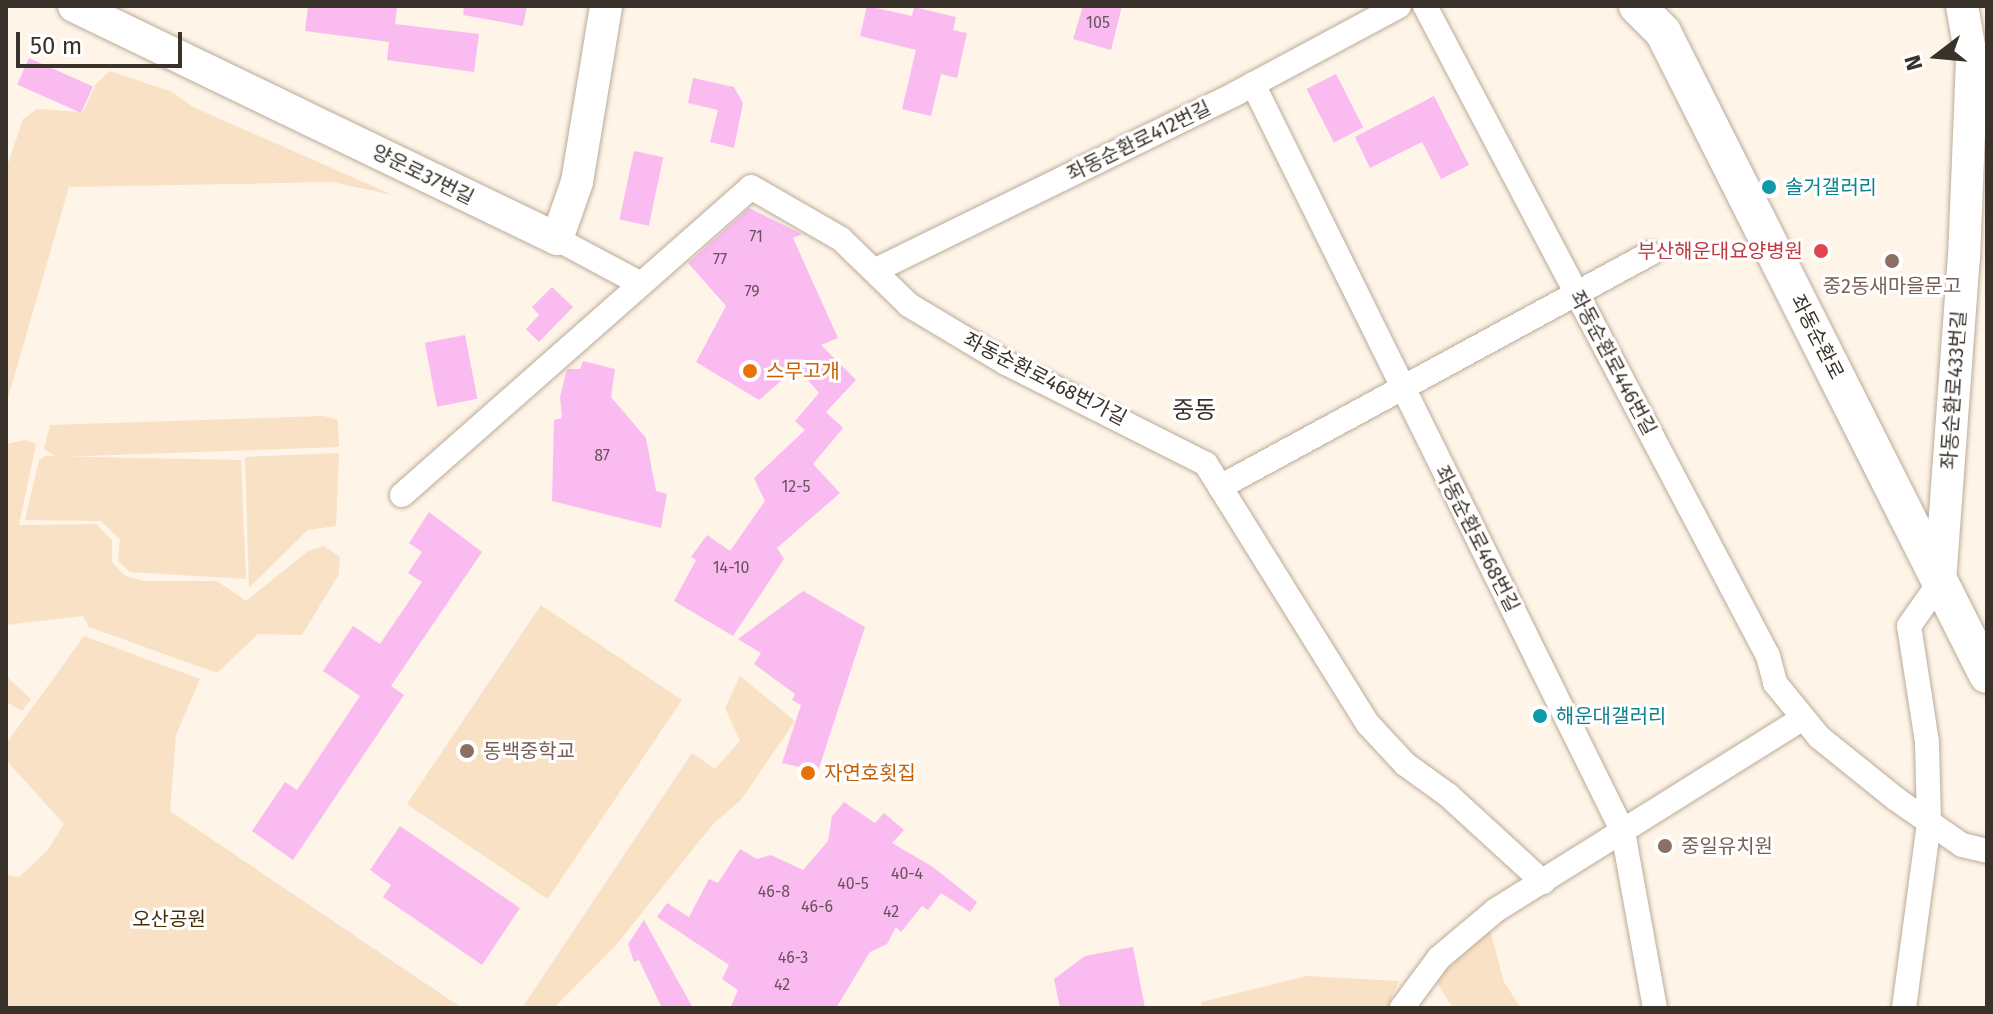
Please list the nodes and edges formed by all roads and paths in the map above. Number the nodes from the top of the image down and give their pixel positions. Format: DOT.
graph roads {
  1 [pos="74,6"];
  2 [pos="606,6"];
  3 [pos="1399,6"];
  4 [pos="1425,6"];
  5 [pos="1637,6"];
  6 [pos="1962,6"];
  7 [pos="1253,84"];
  8 [pos="557,239"];
  9 [pos="1650,254"];
  10 [pos="876,270"];
  11 [pos="639,283"];
  12 [pos="1577,295"];
  13 [pos="1402,389"];
  14 [pos="1220,487"];
  15 [pos="402,495"];
  16 [pos="1940,582"];
  17 [pos="1987,675"];
  18 [pos="1802,719"];
  19 [pos="1929,824"];
  20 [pos="1623,832"];
  21 [pos="1987,851"];
  22 [pos="1543,882"];
  23 [pos="1402,1008"];
  24 [pos="1655,1008"];
  25 [pos="1904,1008"];
  1 -- 8 [label="street, 양운로37번길"];
  2 -- 8 [label="street"];
  3 -- 7 [label="street, 좌동순환로412번길"];
  4 -- 12 [label="street, 좌동순환로446번길"];
  5 -- 16 [label="main road, 좌동순환로"];
  6 -- 16 [label="street, 좌동순환로433번길"];
  7 -- 10 [label="street, 좌동순환로412번길"];
  7 -- 13 [label="street, 좌동순환로468번길"];
  8 -- 11 [label="street"];
  9 -- 12 [label="street"];
  10 -- 11 [label="street, 좌동순환로468번가길"];
  10 -- 14 [label="street, 좌동순환로468번가길"];
  11 -- 15 [label="street, 좌동순환로468번가길"];
  12 -- 13 [label="street"];
  12 -- 18 [label="street, 좌동순환로446번길"];
  13 -- 14 [label="street"];
  13 -- 20 [label="street, 좌동순환로468번길"];
  14 -- 22 [label="street, 좌동순환로468번가길"];
  16 -- 17 [label="main road, 좌동순환로"];
  16 -- 19 [label="street"];
  18 -- 19 [label="street, 좌동순환로446번길"];
  18 -- 20 [label="street"];
  19 -- 21 [label="street, 좌동순환로446번길"];
  19 -- 25 [label="street"];
  20 -- 22 [label="street"];
  20 -- 24 [label="street, 좌동순환로468번길"];
  22 -- 23 [label="street"];
}
